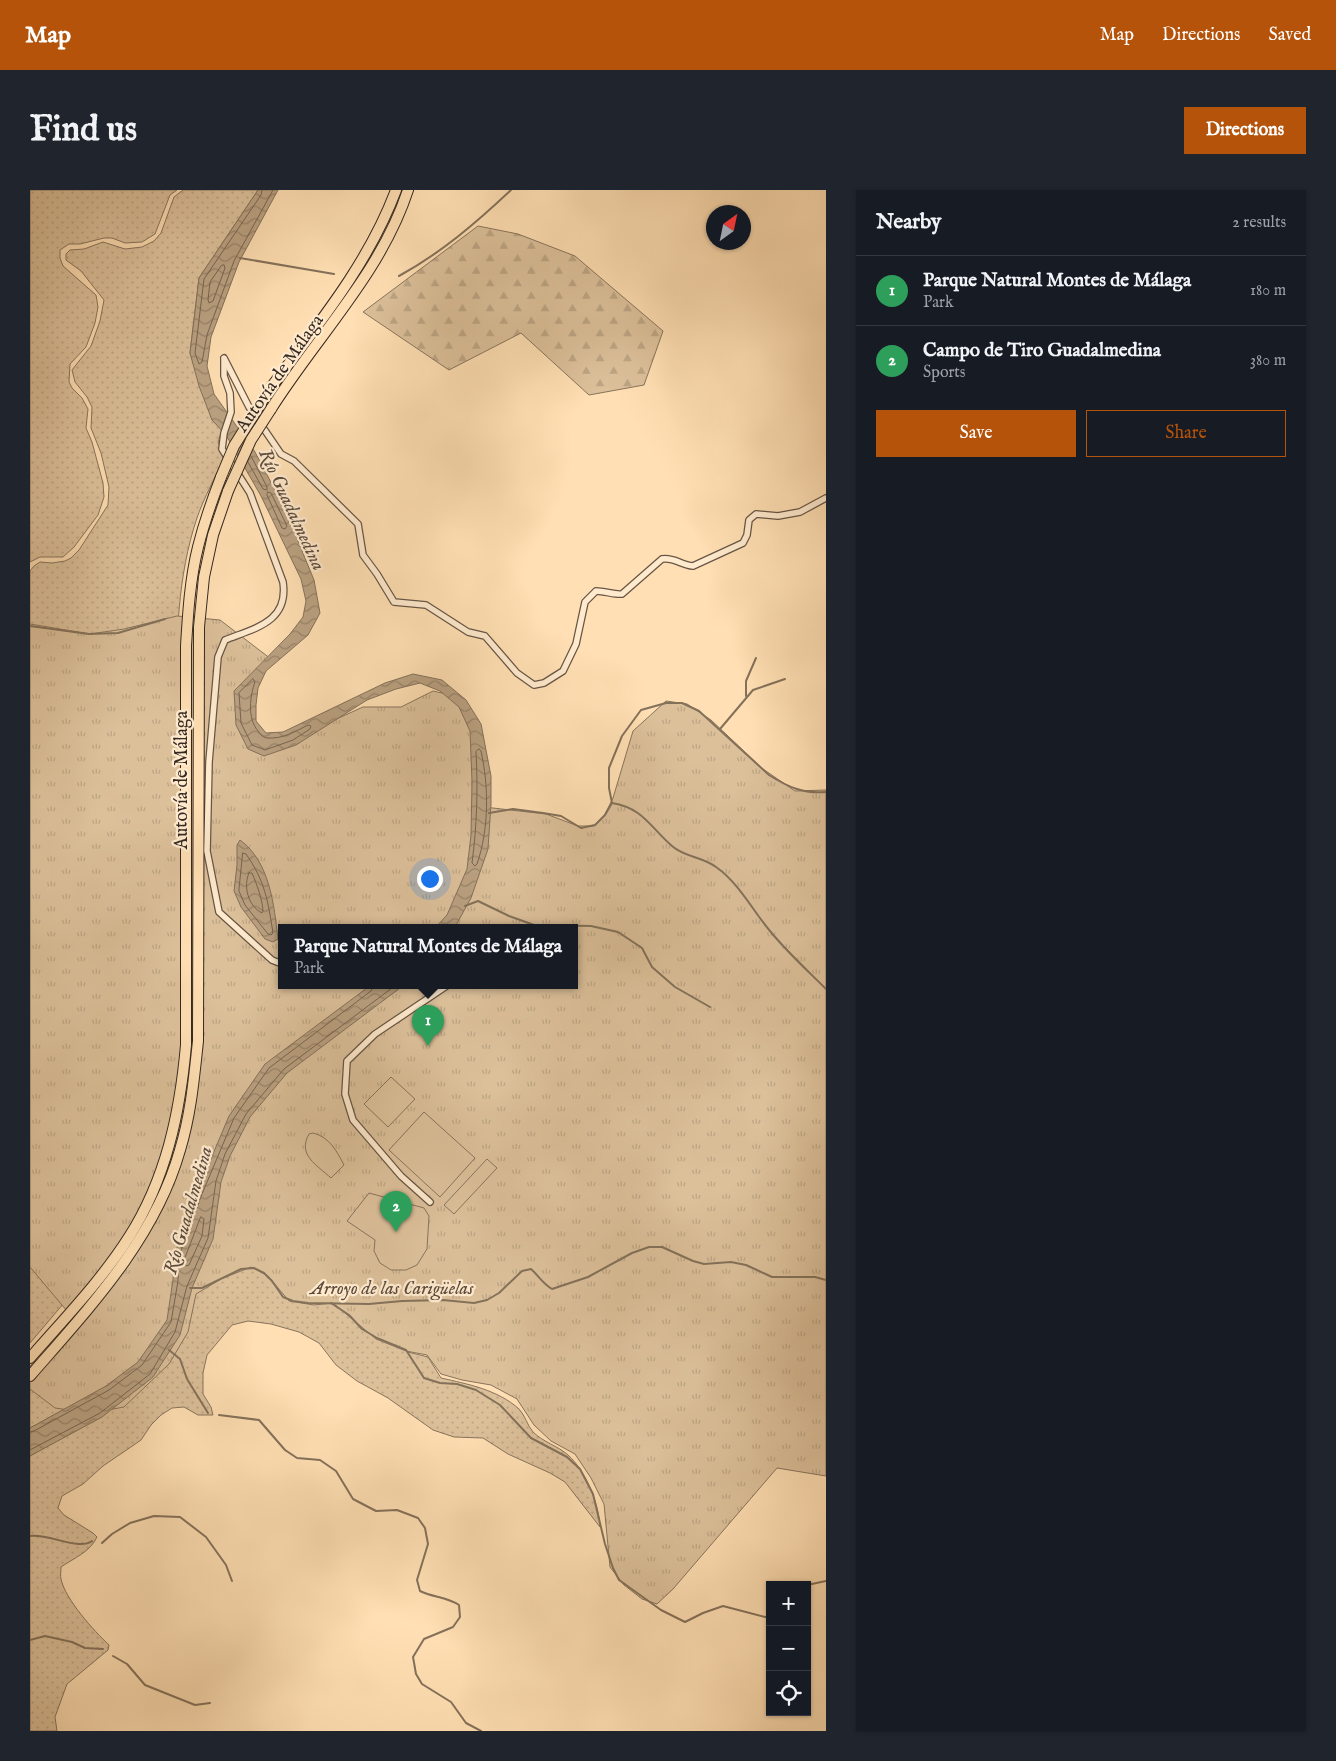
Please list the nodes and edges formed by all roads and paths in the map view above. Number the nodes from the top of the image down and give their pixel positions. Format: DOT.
graph roads {
  1 [pos="396,190"];
  2 [pos="408,190"];
  3 [pos="826,498"];
  4 [pos="278,962"];
  5 [pos="442,989"];
  6 [pos="430,1202"];
  7 [pos="30,1358"];
  8 [pos="30,1376"];
  1 -- 7 [label="highway, Autovía de Málaga, bridge"];
  2 -- 8 [label="highway, Autovía de Málaga, bridge"];
  3 -- 4 [label="street"];
  5 -- 6 [label="street"];
}
